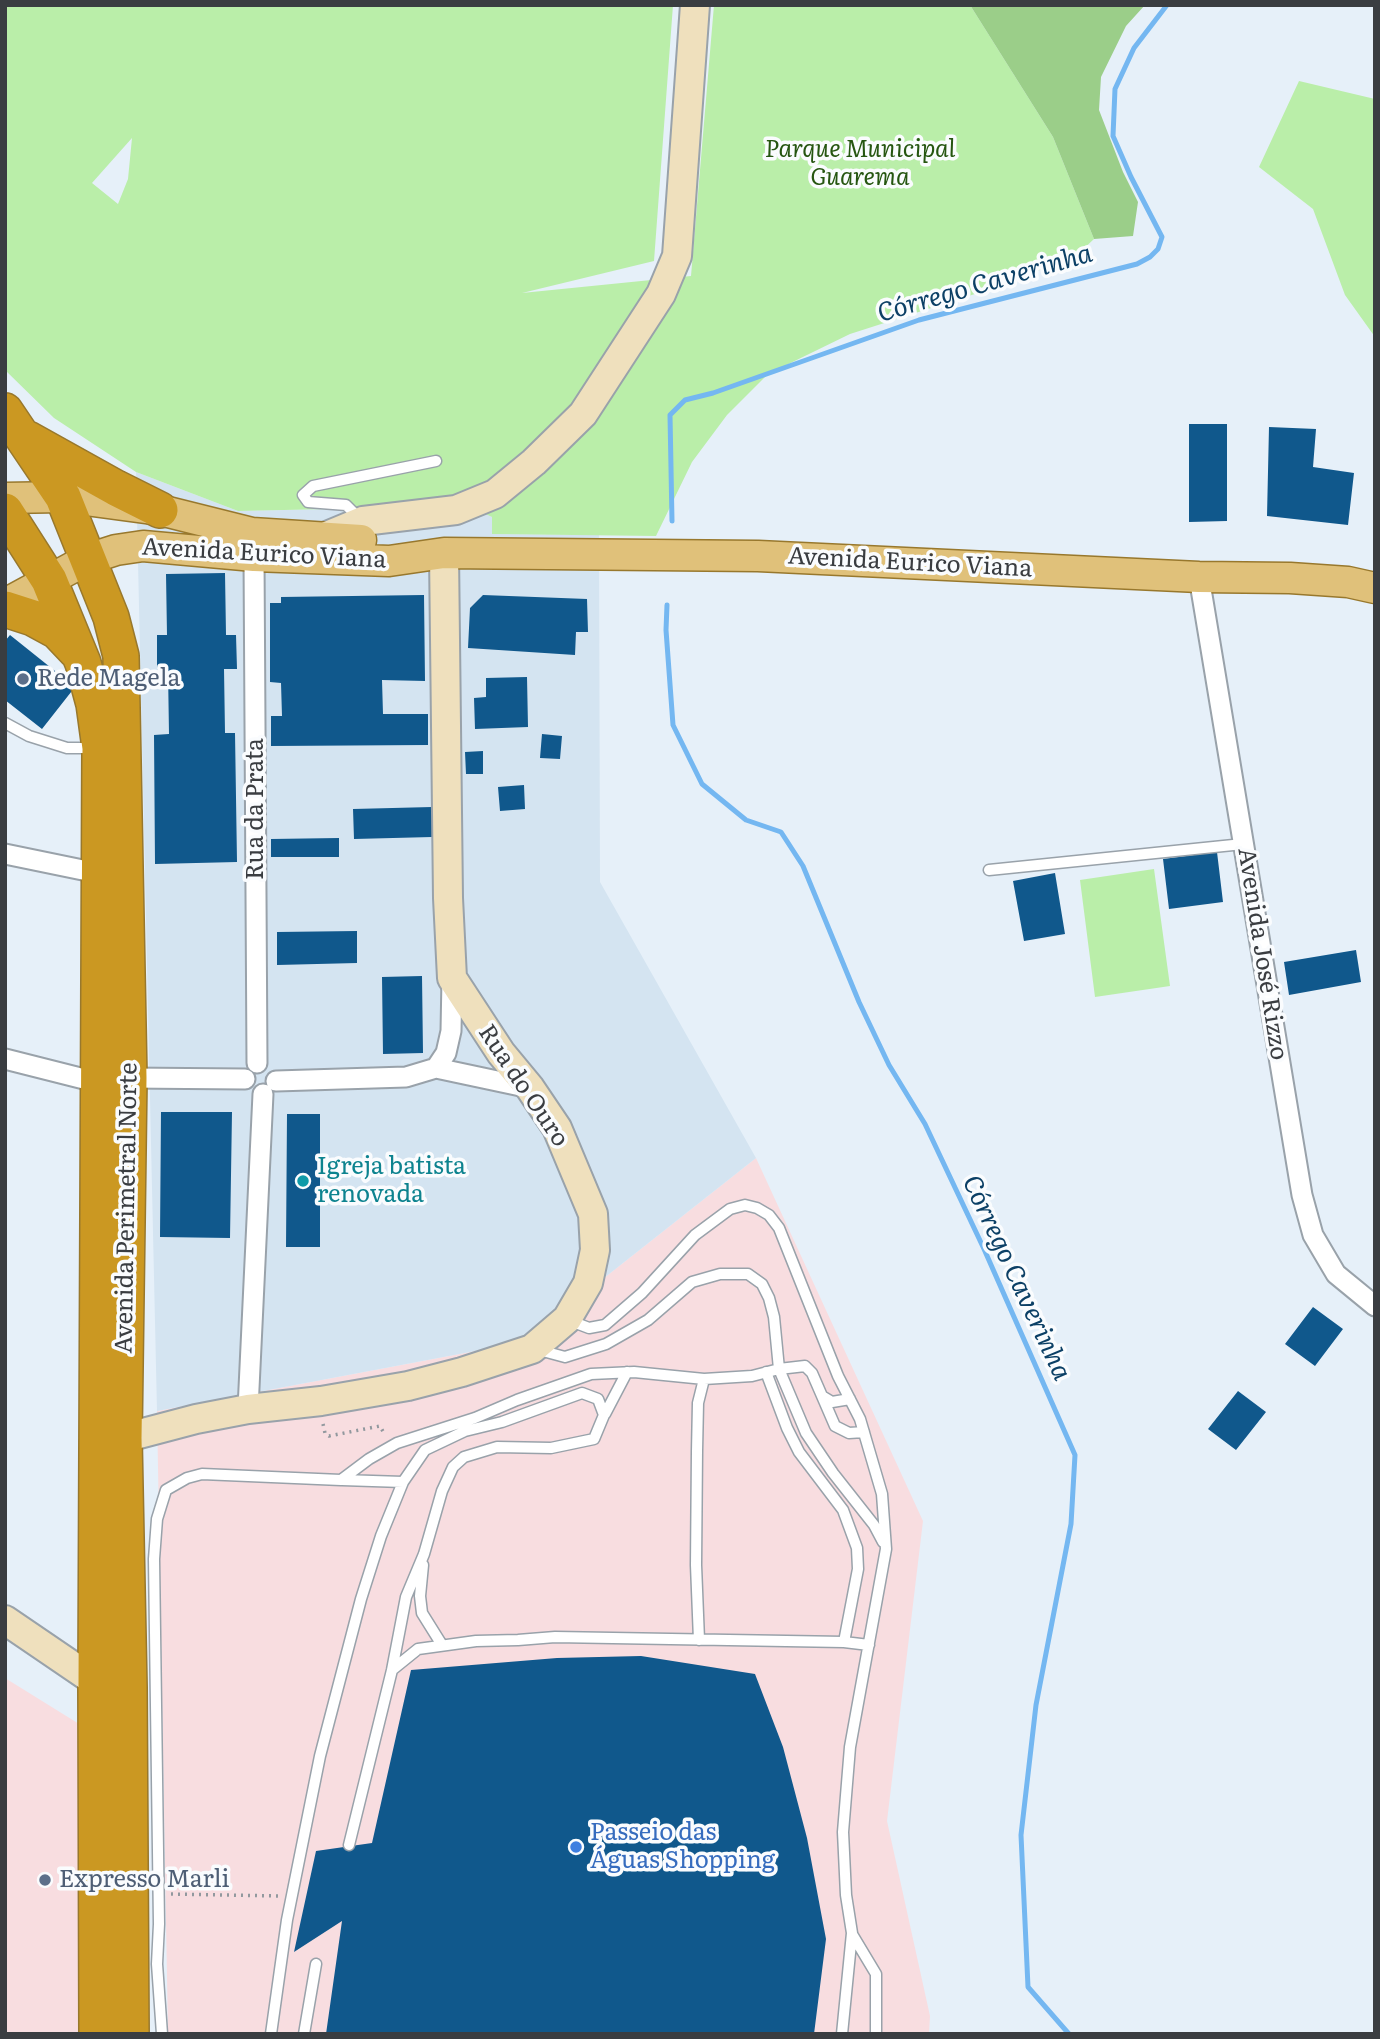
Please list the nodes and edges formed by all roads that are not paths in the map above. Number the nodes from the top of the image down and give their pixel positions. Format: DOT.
graph roads {
  1 [pos="695,5"];
  2 [pos="14,423"];
  3 [pos="436,461"];
  4 [pos="63,497"];
  5 [pos="5,498"];
  6 [pos="160,510"];
  7 [pos="5,511"];
  8 [pos="363,521"];
  9 [pos="322,538"];
  10 [pos="444,553"];
  11 [pos="254,556"];
  12 [pos="88,559"];
  13 [pos="1199,577"];
  14 [pos="49,580"];
  15 [pos="1375,588"];
  16 [pos="5,607"];
  17 [pos="80,656"];
  18 [pos="5,723"];
  19 [pos="100,748"];
  20 [pos="1244,844"];
  21 [pos="5,854"];
  22 [pos="989,870"];
  23 [pos="112,875"];
  24 [pos="452,978"];
  25 [pos="5,1059"];
  26 [pos="257,1063"];
  27 [pos="436,1068"];
  28 [pos="245,1079"];
  29 [pos="114,1080"];
  30 [pos="530,1087"];
  31 [pos="270,1088"];
  32 [pos="1375,1307"];
  33 [pos="567,1319"];
  34 [pos="532,1349"];
  35 [pos="779,1369"];
  36 [pos="627,1371"];
  37 [pos="766,1372"];
  38 [pos="704,1379"];
  39 [pos="822,1396"];
  40 [pos="850,1399"];
  41 [pos="248,1409"];
  42 [pos="604,1415"];
  43 [pos="864,1432"];
  44 [pos="417,1435"];
  45 [pos="124,1438"];
  46 [pos="425,1450"];
  47 [pos="341,1480"];
  48 [pos="403,1482"];
  49 [pos="886,1549"];
  50 [pos="424,1554"];
  51 [pos="5,1620"];
  52 [pos="699,1640"];
  53 [pos="844,1642"];
  54 [pos="442,1645"];
  55 [pos="869,1645"];
  56 [pos="393,1670"];
  57 [pos="113,1685"];
  58 [pos="349,1845"];
  59 [pos="852,1933"];
  60 [pos="316,1964"];
  61 [pos="97,2034"];
  62 [pos="131,2034"];
  63 [pos="162,2034"];
  64 [pos="271,2034"];
  65 [pos="304,2034"];
  66 [pos="842,2034"];
  67 [pos="876,2034"];
  1 -- 8 [label="street"];
  2 -- 4 [label="highway, Avenida Perimetral Norte"];
  2 -- 6 [label="highway"];
  3 -- 8 [label="lane"];
  4 -- 5 [label="main road, Avenida Eurico Viana"];
  4 -- 6 [label="main road, Avenida Eurico Viana"];
  4 -- 12 [label="highway, Avenida Perimetral Norte"];
  6 -- 9 [label="main road, Avenida Eurico Viana"];
  7 -- 14 [label="highway, Avenida Perimetral Norte"];
  8 -- 9 [label="street"];
  9 -- 10 [label="main road, Avenida Eurico Viana"];
  10 -- 11 [label="main road, Avenida Eurico Viana"];
  10 -- 13 [label="main road, Avenida Eurico Viana"];
  10 -- 24 [label="street, Rua do Ouro"];
  11 -- 12 [label="main road, Avenida Eurico Viana"];
  11 -- 26 [label="street, Rua da Prata"];
  12 -- 14 [label="main road, Avenida Eurico Viana"];
  12 -- 23 [label="highway, Avenida Perimetral Norte"];
  13 -- 15 [label="main road, Avenida Eurico Viana"];
  13 -- 20 [label="street, Avenida José Rizzo"];
  14 -- 16 [label="main road, Avenida Eurico Viana"];
  14 -- 17 [label="highway, Avenida Perimetral Norte"];
  16 -- 17 [label="highway"];
  17 -- 19 [label="highway, Avenida Perimetral Norte"];
  18 -- 19 [label="lane"];
  19 -- 23 [label="highway, Avenida Perimetral Norte"];
  20 -- 22 [label="lane"];
  20 -- 32 [label="street, Avenida José Rizzo"];
  21 -- 23 [label="street"];
  23 -- 29 [label="highway, Avenida Perimetral Norte"];
  24 -- 27 [label="street"];
  24 -- 30 [label="street, Rua do Ouro"];
  25 -- 29 [label="street"];
  26 -- 28 [label="street"];
  26 -- 31 [label="street"];
  27 -- 30 [label="street"];
  27 -- 31 [label="street"];
  28 -- 29 [label="street"];
  28 -- 31 [label="street"];
  29 -- 45 [label="highway, Avenida Perimetral Norte"];
  29 -- 57 [label="highway, Avenida Perimetral Norte"];
  30 -- 33 [label="street, Rua do Ouro"];
  31 -- 41 [label="street"];
  33 -- 34 [label="street, Rua do Ouro"];
  33 -- 40 [label="lane"];
  34 -- 35 [label="lane"];
  34 -- 41 [label="street, Rua do Ouro"];
  35 -- 37 [label="lane"];
  35 -- 39 [label="lane"];
  35 -- 49 [label="lane"];
  36 -- 38 [label="lane"];
  36 -- 42 [label="lane"];
  36 -- 44 [label="lane"];
  37 -- 38 [label="lane"];
  37 -- 53 [label="lane"];
  38 -- 52 [label="lane"];
  39 -- 40 [label="lane"];
  39 -- 43 [label="lane"];
  40 -- 43 [label="lane"];
  41 -- 45 [label="street, Rua do Ouro"];
  42 -- 46 [label="lane"];
  42 -- 50 [label="lane"];
  43 -- 49 [label="lane"];
  44 -- 46 [label="lane"];
  44 -- 47 [label="lane"];
  45 -- 57 [label="highway, Avenida Perimetral Norte"];
  46 -- 48 [label="lane"];
  47 -- 48 [label="lane"];
  47 -- 63 [label="lane"];
  48 -- 64 [label="lane"];
  49 -- 55 [label="lane"];
  50 -- 54 [label="lane"];
  50 -- 56 [label="lane"];
  51 -- 57 [label="street"];
  52 -- 53 [label="lane"];
  52 -- 54 [label="lane"];
  53 -- 55 [label="lane"];
  54 -- 56 [label="lane"];
  55 -- 59 [label="lane"];
  56 -- 58 [label="lane"];
  57 -- 61 [label="highway, Avenida Perimetral Norte"];
  57 -- 62 [label="highway, Avenida Perimetral Norte"];
  59 -- 66 [label="lane"];
  59 -- 67 [label="lane"];
  60 -- 65 [label="lane"];
}
